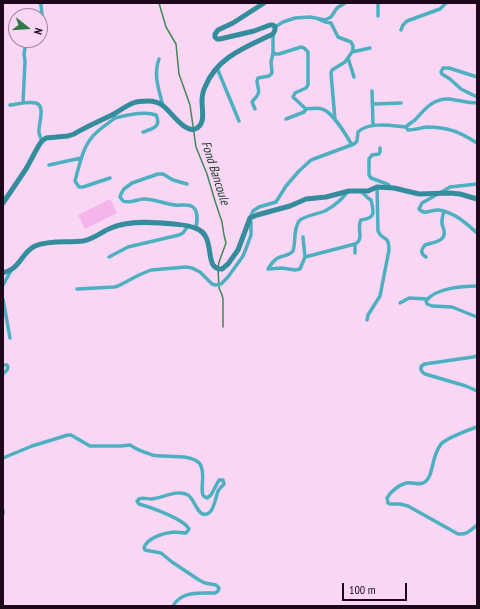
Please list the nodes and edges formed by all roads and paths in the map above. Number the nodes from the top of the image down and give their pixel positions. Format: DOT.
graph roads {
  1 [pos="264,3"];
  2 [pos="345,3"];
  3 [pos="378,3"];
  4 [pos="446,3"];
  5 [pos="339,5"];
  6 [pos="378,16"];
  7 [pos="318,19"];
  8 [pos="275,27"];
  9 [pos="402,30"];
  10 [pos="273,34"];
  11 [pos="25,48"];
  12 [pos="370,48"];
  13 [pos="274,52"];
  14 [pos="352,52"];
  15 [pos="348,58"];
  16 [pos="158,59"];
  17 [pos="217,68"];
  18 [pos="354,77"];
  19 [pos="477,77"];
  20 [pos="372,91"];
  21 [pos="477,97"];
  22 [pos="23,103"];
  23 [pos="401,103"];
  24 [pos="477,103"];
  25 [pos="373,104"];
  26 [pos="10,105"];
  27 [pos="163,106"];
  28 [pos="255,109"];
  29 [pos="306,109"];
  30 [pos="114,116"];
  31 [pos="286,119"];
  32 [pos="335,120"];
  33 [pos="239,121"];
  34 [pos="373,125"];
  35 [pos="406,127"];
  36 [pos="143,132"];
  37 [pos="42,141"];
  38 [pos="477,143"];
  39 [pos="352,145"];
  40 [pos="380,148"];
  41 [pos="81,158"];
  42 [pos="49,165"];
  43 [pos="110,178"];
  44 [pos="187,184"];
  45 [pos="477,184"];
  46 [pos="377,187"];
  47 [pos="390,188"];
  48 [pos="349,191"];
  49 [pos="361,191"];
  50 [pos="440,193"];
  51 [pos="477,200"];
  52 [pos="3,203"];
  53 [pos="444,212"];
  54 [pos="250,218"];
  55 [pos="188,226"];
  56 [pos="196,228"];
  57 [pos="477,233"];
  58 [pos="303,238"];
  59 [pos="355,244"];
  60 [pos="355,253"];
  61 [pos="109,257"];
  62 [pos="305,257"];
  63 [pos="426,257"];
  64 [pos="12,269"];
  65 [pos="3,273"];
  66 [pos="3,285"];
  67 [pos="477,286"];
  68 [pos="77,289"];
  69 [pos="3,299"];
  70 [pos="427,299"];
  71 [pos="400,303"];
  72 [pos="477,317"];
  73 [pos="366,320"];
  74 [pos="10,338"];
  75 [pos="477,356"];
  76 [pos="3,365"];
  77 [pos="3,374"];
  78 [pos="477,391"];
  79 [pos="477,427"];
  80 [pos="5,458"];
  81 [pos="3,463"];
  82 [pos="3,511"];
  83 [pos="3,514"];
  84 [pos="477,524"];
  85 [pos="173,606"];
  1 -- 8 [label="main road"];
  2 -- 5 [label="street"];
  3 -- 6 [label="street"];
  4 -- 9 [label="street"];
  5 -- 7 [label="street"];
  7 -- 8 [label="street"];
  7 -- 14 [label="street"];
  8 -- 10 [label="main road"];
  10 -- 13 [label="street"];
  10 -- 17 [label="main road"];
  11 -- 22 [label="street"];
  12 -- 14 [label="street"];
  13 -- 28 [label="street"];
  13 -- 29 [label="street"];
  14 -- 15 [label="street"];
  15 -- 18 [label="street"];
  15 -- 32 [label="street"];
  16 -- 27 [label="street"];
  17 -- 27 [label="main road"];
  17 -- 33 [label="street"];
  19 -- 21 [label="street"];
  20 -- 25 [label="street"];
  22 -- 26 [label="street"];
  22 -- 37 [label="street"];
  23 -- 25 [label="street"];
  24 -- 35 [label="street"];
  25 -- 34 [label="street"];
  27 -- 30 [label="main road"];
  29 -- 31 [label="street"];
  29 -- 32 [label="street"];
  30 -- 36 [label="street"];
  30 -- 37 [label="main road"];
  30 -- 41 [label="street"];
  32 -- 39 [label="street"];
  34 -- 35 [label="street"];
  34 -- 39 [label="street"];
  35 -- 38 [label="street"];
  37 -- 52 [label="main road"];
  39 -- 54 [label="street"];
  40 -- 47 [label="street"];
  41 -- 42 [label="street"];
  41 -- 43 [label="street"];
  44 -- 56 [label="street"];
  45 -- 50 [label="street"];
  46 -- 47 [label="main road"];
  46 -- 49 [label="main road"];
  46 -- 73 [label="street"];
  47 -- 50 [label="main road"];
  48 -- 49 [label="main road"];
  48 -- 54 [label="main road"];
  48 -- 62 [label="street"];
  49 -- 59 [label="street"];
  50 -- 51 [label="main road"];
  50 -- 53 [label="street"];
  53 -- 57 [label="street"];
  53 -- 63 [label="street"];
  54 -- 56 [label="main road"];
  54 -- 68 [label="street"];
  55 -- 56 [label="main road"];
  55 -- 61 [label="street"];
  55 -- 64 [label="main road"];
  58 -- 62 [label="street"];
  59 -- 60 [label="street"];
  59 -- 62 [label="street"];
  64 -- 65 [label="main road"];
  64 -- 66 [label="street"];
  67 -- 70 [label="street"];
  69 -- 74 [label="street"];
  70 -- 71 [label="street"];
  70 -- 72 [label="street"];
  75 -- 78 [label="street"];
  76 -- 77 [label="street"];
  79 -- 84 [label="street"];
  80 -- 81 [label="street"];
  80 -- 85 [label="street"];
  82 -- 83 [label="street"];
}
